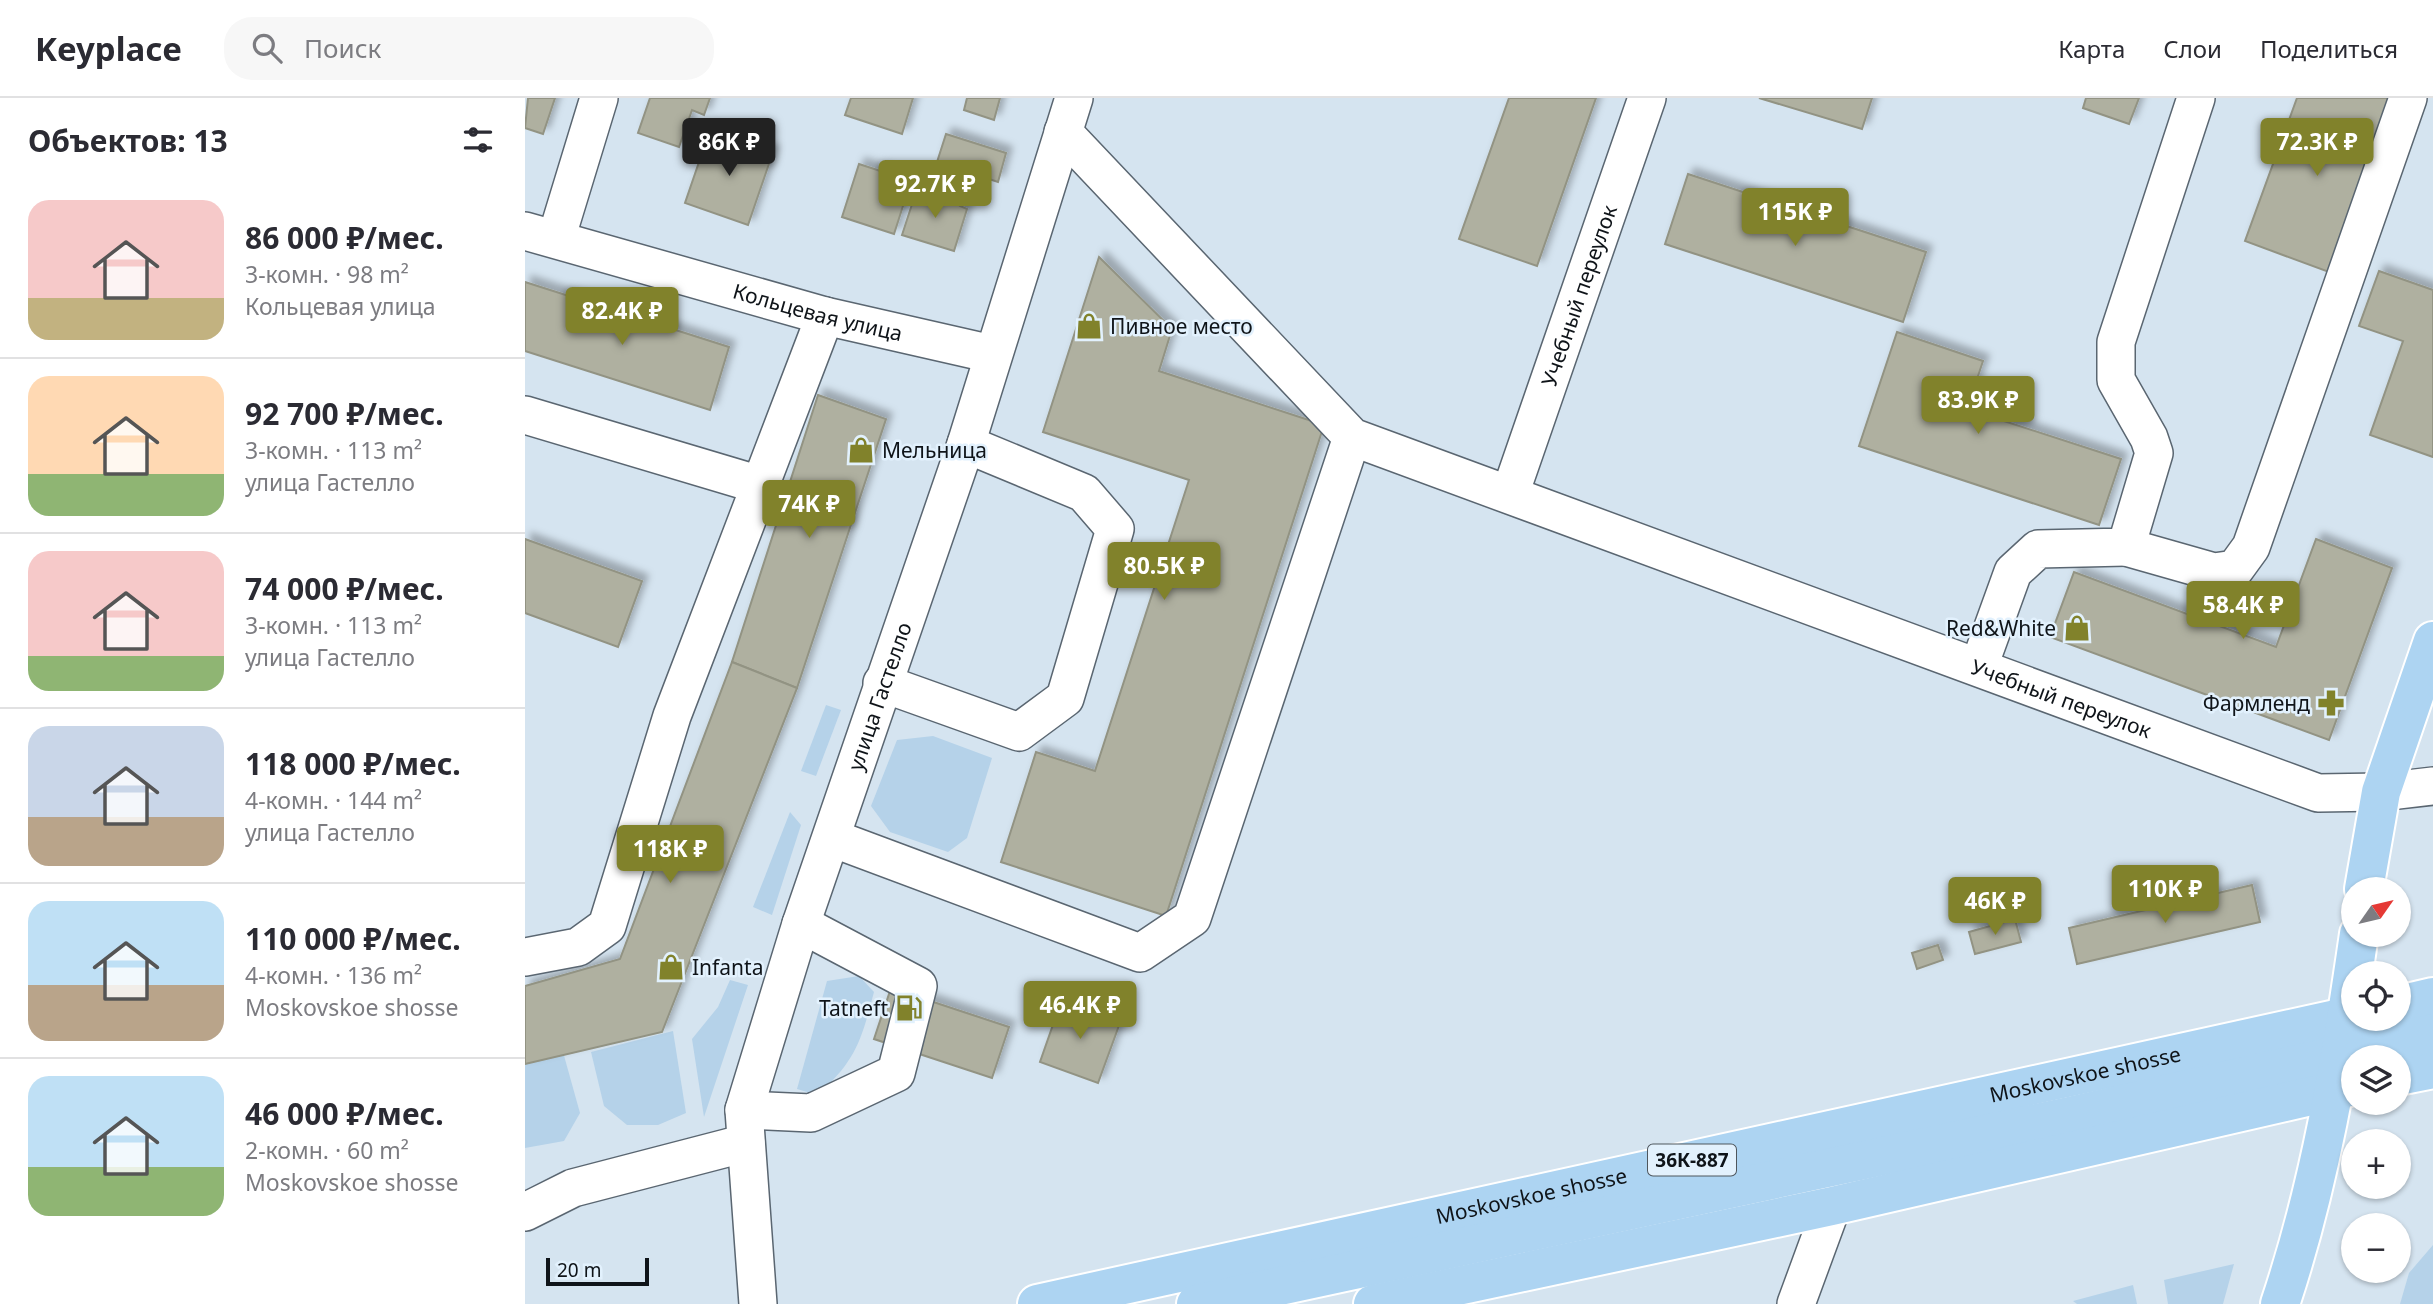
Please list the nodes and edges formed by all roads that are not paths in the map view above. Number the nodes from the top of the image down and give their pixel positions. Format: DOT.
graph roads {
  1 [pos="599,98"];
  2 [pos="1647,98"];
  3 [pos="2196,98"];
  4 [pos="2408,98"];
  5 [pos="1068,115"];
  6 [pos="540,235"];
  7 [pos="825,316"];
  8 [pos="992,355"];
  9 [pos="525,415"];
  10 [pos="1352,437"];
  11 [pos="966,444"];
  12 [pos="760,485"];
  13 [pos="1510,494"];
  14 [pos="2126,547"];
  15 [pos="2433,641"];
  16 [pos="1979,666"];
  17 [pos="882,683"];
  18 [pos="2433,786"];
  19 [pos="2381,792"];
  20 [pos="832,838"];
  21 [pos="2366,877"];
  22 [pos="801,924"];
  23 [pos="2358,947"];
  24 [pos="525,957"];
  25 [pos="2433,997"];
  26 [pos="2411,1002"];
  27 [pos="2433,1033"];
  28 [pos="2347,1045"];
  29 [pos="2378,1045"];
  30 [pos="2341,1053"];
  31 [pos="2341,1053"];
  32 [pos="2341,1053"];
  33 [pos="2433,1069"];
  34 [pos="2341,1073"];
  35 [pos="2411,1074"];
  36 [pos="745,1126"];
  37 [pos="1832,1206"];
  38 [pos="525,1212"];
  39 [pos="758,1304"];
  40 [pos="1037,1304"];
  41 [pos="1196,1304"];
  42 [pos="1373,1304"];
  43 [pos="1797,1304"];
  44 [pos="2280,1304"];
  1 -- 6 [label="street"];
  2 -- 13 [label="street, Учебный переулок"];
  3 -- 14 [label="street"];
  4 -- 14 [label="street"];
  5 -- 8 [label="street, улица Гастелло"];
  5 -- 10 [label="street"];
  6 -- 7 [label="street, Кольцевая улица"];
  7 -- 8 [label="street, Кольцевая улица"];
  7 -- 12 [label="street"];
  8 -- 11 [label="street, улица Гастелло"];
  9 -- 12 [label="street"];
  10 -- 13 [label="street, Учебный переулок"];
  10 -- 20 [label="street"];
  11 -- 17 [label="street, улица Гастелло"];
  11 -- 17 [label="street"];
  12 -- 24 [label="street"];
  13 -- 16 [label="street, Учебный переулок"];
  14 -- 16 [label="street"];
  15 -- 19 [label="main road"];
  16 -- 19 [label="street, Учебный переулок"];
  17 -- 20 [label="street, улица Гастелло"];
  18 -- 19 [label="street, Учебный переулок"];
  19 -- 21 [label="main road"];
  20 -- 22 [label="street, улица Гастелло"];
  22 -- 36 [label="street, улица Гастелло"];
  22 -- 36 [label="street"];
  23 -- 28 [label="main road"];
  25 -- 26 [label="main road"];
  27 -- 29 [label="main road, Moskovskoe shosse / 36К-887"];
  30 -- 37 [label="main road, Moskovskoe shosse / 36К-887"];
  31 -- 40 [label="main road, Moskovskoe shosse / 36К-887"];
  32 -- 41 [label="main road, Moskovskoe shosse / 36К-887"];
  33 -- 35 [label="main road"];
  34 -- 44 [label="main road"];
  36 -- 38 [label="street"];
  36 -- 39 [label="street, улица Гастелло"];
  37 -- 42 [label="main road, Moskovskoe shosse / 36К-887"];
  37 -- 43 [label="street"];
}
